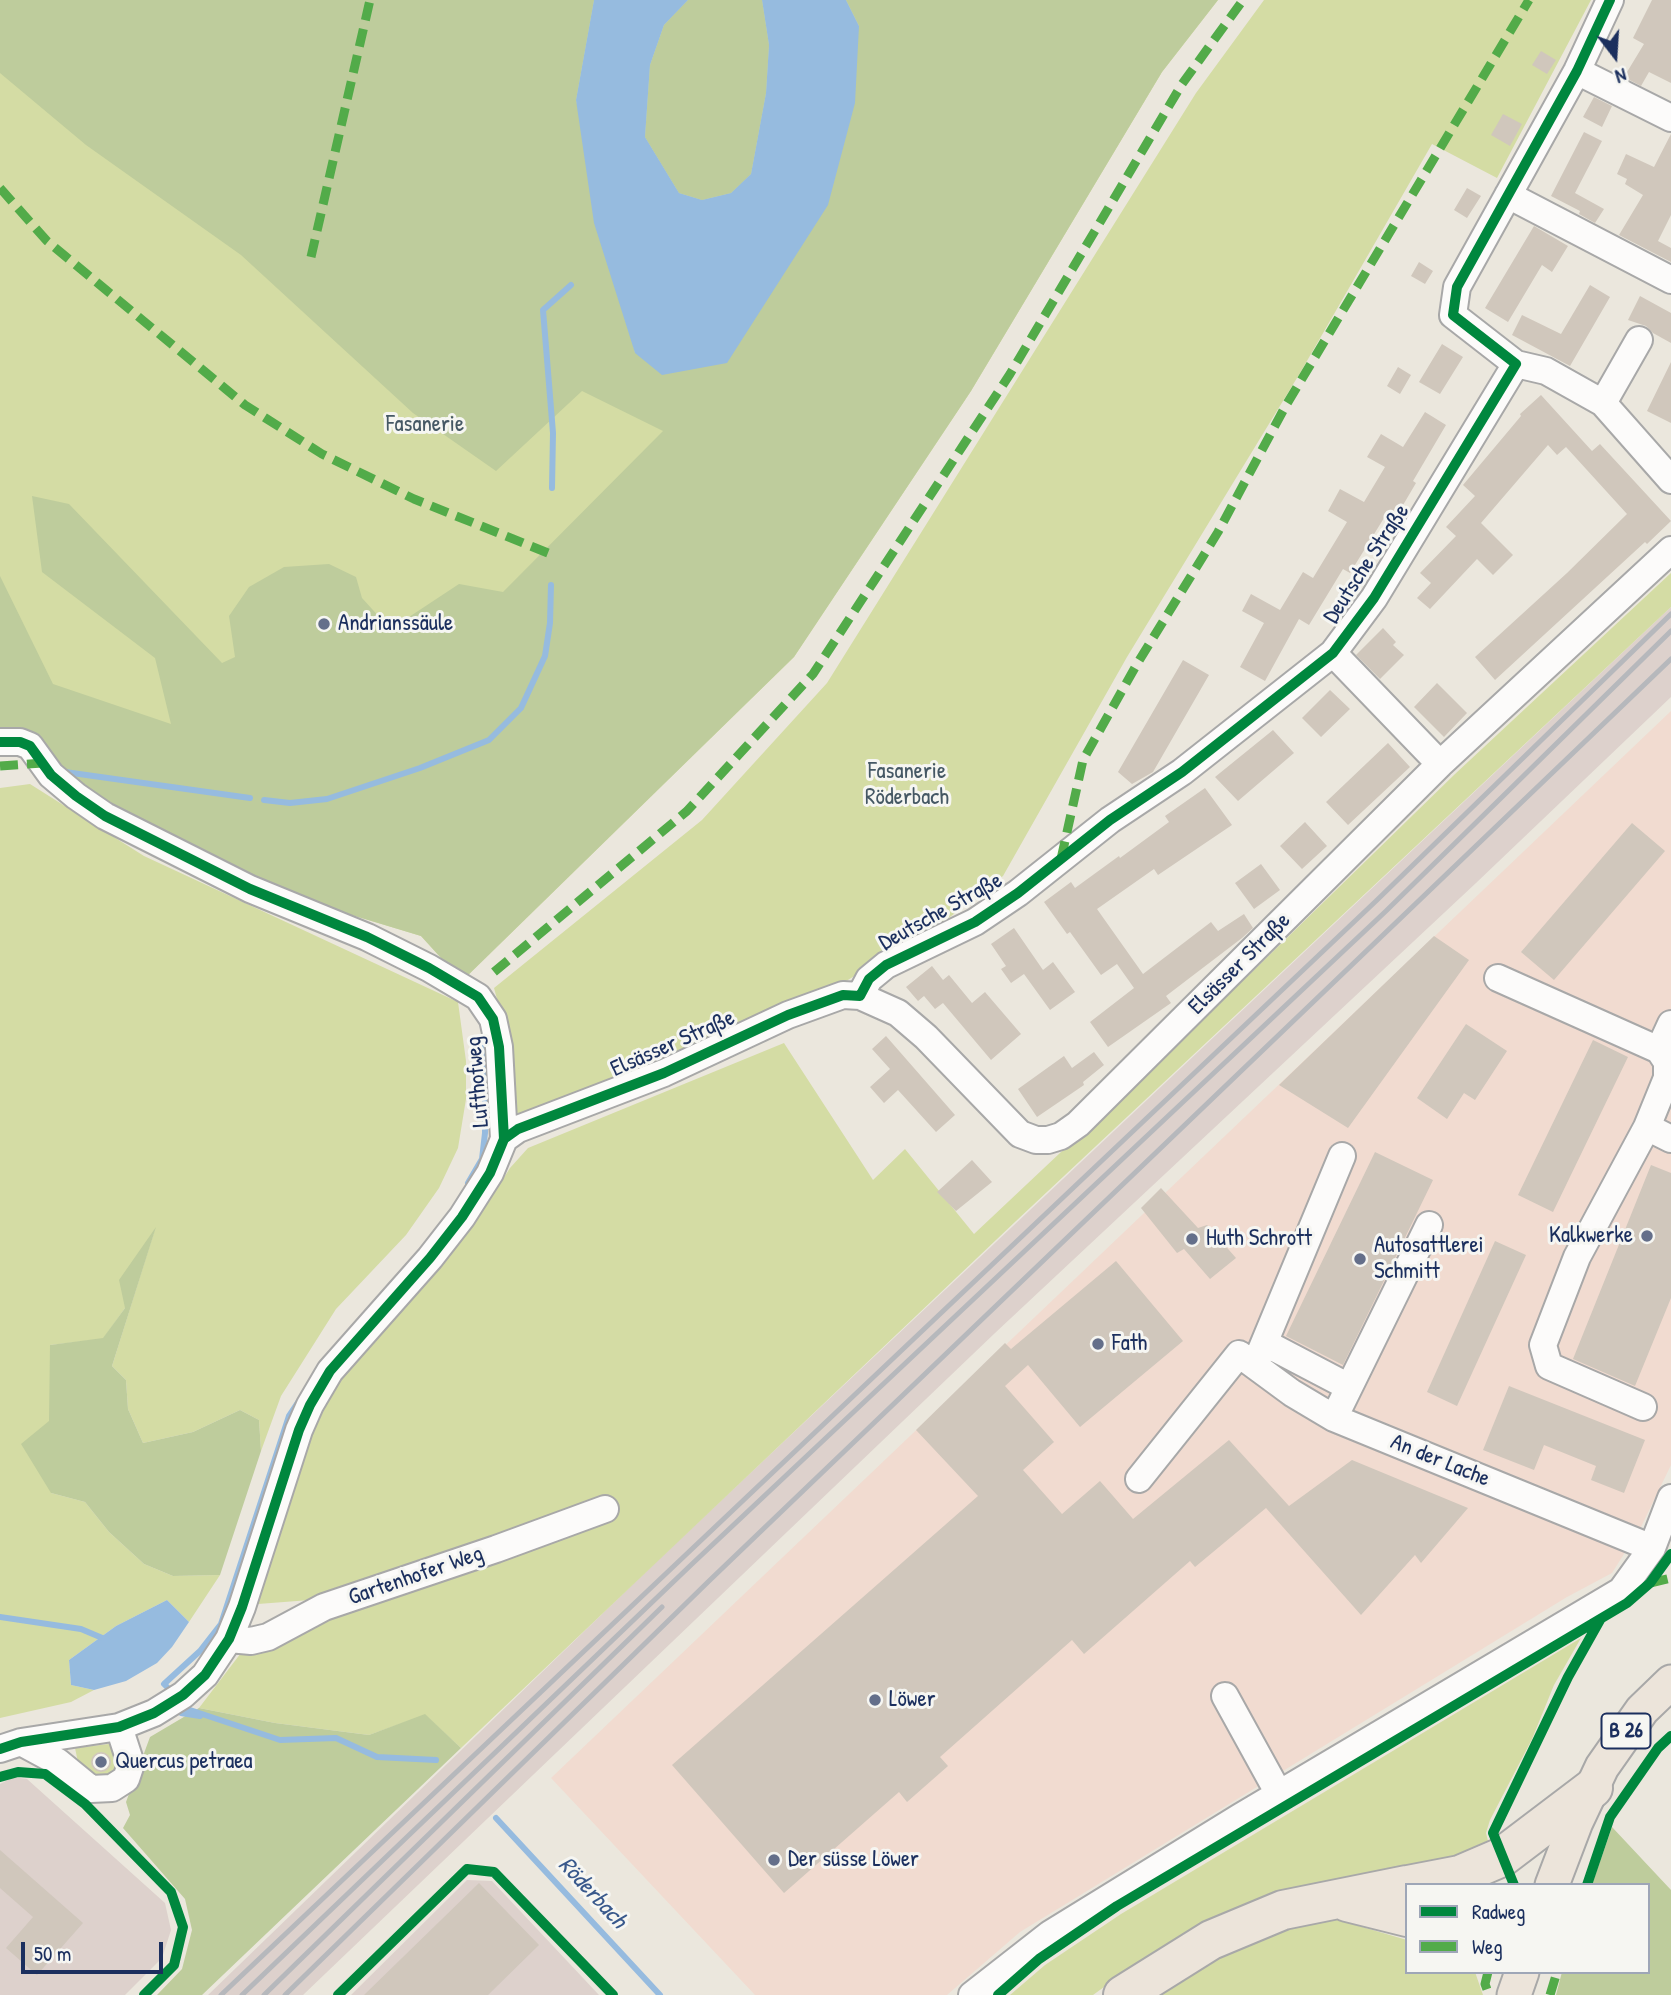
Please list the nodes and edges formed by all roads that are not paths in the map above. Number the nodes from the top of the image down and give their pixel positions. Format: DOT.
graph roads {
  1 [pos="1610,0"];
  2 [pos="1577,71"];
  3 [pos="1671,118"];
  4 [pos="1508,195"];
  5 [pos="1671,280"];
  6 [pos="1639,340"];
  7 [pos="1516,364"];
  8 [pos="1603,403"];
  9 [pos="1671,480"];
  10 [pos="1671,550"];
  11 [pos="1333,653"];
  12 [pos="0,742"];
  13 [pos="1440,764"];
  14 [pos="1498,978"];
  15 [pos="860,996"];
  16 [pos="1671,1024"];
  17 [pos="1658,1050"];
  18 [pos="1647,1127"];
  19 [pos="504,1139"];
  20 [pos="1671,1139"];
  21 [pos="1342,1156"];
  22 [pos="1429,1225"];
  23 [pos="1253,1354"];
  24 [pos="1349,1387"];
  25 [pos="1643,1407"];
  26 [pos="1334,1418"];
  27 [pos="1139,1479"];
  28 [pos="1671,1498"];
  29 [pos="605,1508"];
  30 [pos="1652,1548"];
  31 [pos="229,1639"];
  32 [pos="1671,1682"];
  33 [pos="1225,1696"];
  34 [pos="119,1727"];
  35 [pos="10,1746"];
  36 [pos="1593,1788"];
  37 [pos="1279,1794"];
  38 [pos="1418,1883"];
  39 [pos="1553,1883"];
  40 [pos="1405,1885"];
  41 [pos="1324,1900"];
  42 [pos="1405,1916"];
  43 [pos="1521,1974"];
  44 [pos="972,1995"];
  45 [pos="1123,1995"];
  46 [pos="1514,1995"];
  1 -- 2 [label="street"];
  2 -- 3 [label="street"];
  2 -- 4 [label="street"];
  4 -- 5 [label="street"];
  4 -- 7 [label="street"];
  6 -- 8 [label="street"];
  7 -- 8 [label="street"];
  7 -- 11 [label="street, Deutsche Straße"];
  8 -- 9 [label="street"];
  10 -- 13 [label="street, Elsässer Straße"];
  11 -- 13 [label="street"];
  11 -- 15 [label="street, Deutsche Straße"];
  12 -- 19 [label="street, Lufthofweg"];
  13 -- 15 [label="street, Elsässer Straße"];
  14 -- 17 [label="street"];
  15 -- 19 [label="street, Elsässer Straße"];
  16 -- 17 [label="street"];
  17 -- 18 [label="street"];
  18 -- 20 [label="street"];
  18 -- 25 [label="street"];
  19 -- 31 [label="street, Lufthofweg"];
  21 -- 23 [label="street"];
  22 -- 24 [label="street"];
  23 -- 24 [label="street"];
  23 -- 26 [label="street, An der Lache"];
  23 -- 27 [label="street"];
  24 -- 26 [label="street"];
  26 -- 30 [label="street, An der Lache"];
  28 -- 30 [label="street"];
  29 -- 31 [label="street, Gartenhofer Weg"];
  30 -- 37 [label="street"];
  31 -- 34 [label="street, Lufthofweg"];
  32 -- 36 [label="main road, B 26"];
  33 -- 37 [label="street"];
  34 -- 35 [label="street, Lufthofweg"];
  34 -- 35 [label="street"];
  36 -- 38 [label="highway"];
  36 -- 39 [label="main road, B 26"];
  37 -- 44 [label="street"];
  40 -- 41 [label="highway"];
  41 -- 42 [label="highway"];
  41 -- 45 [label="highway"];
  43 -- 46 [label="main road"];
}
